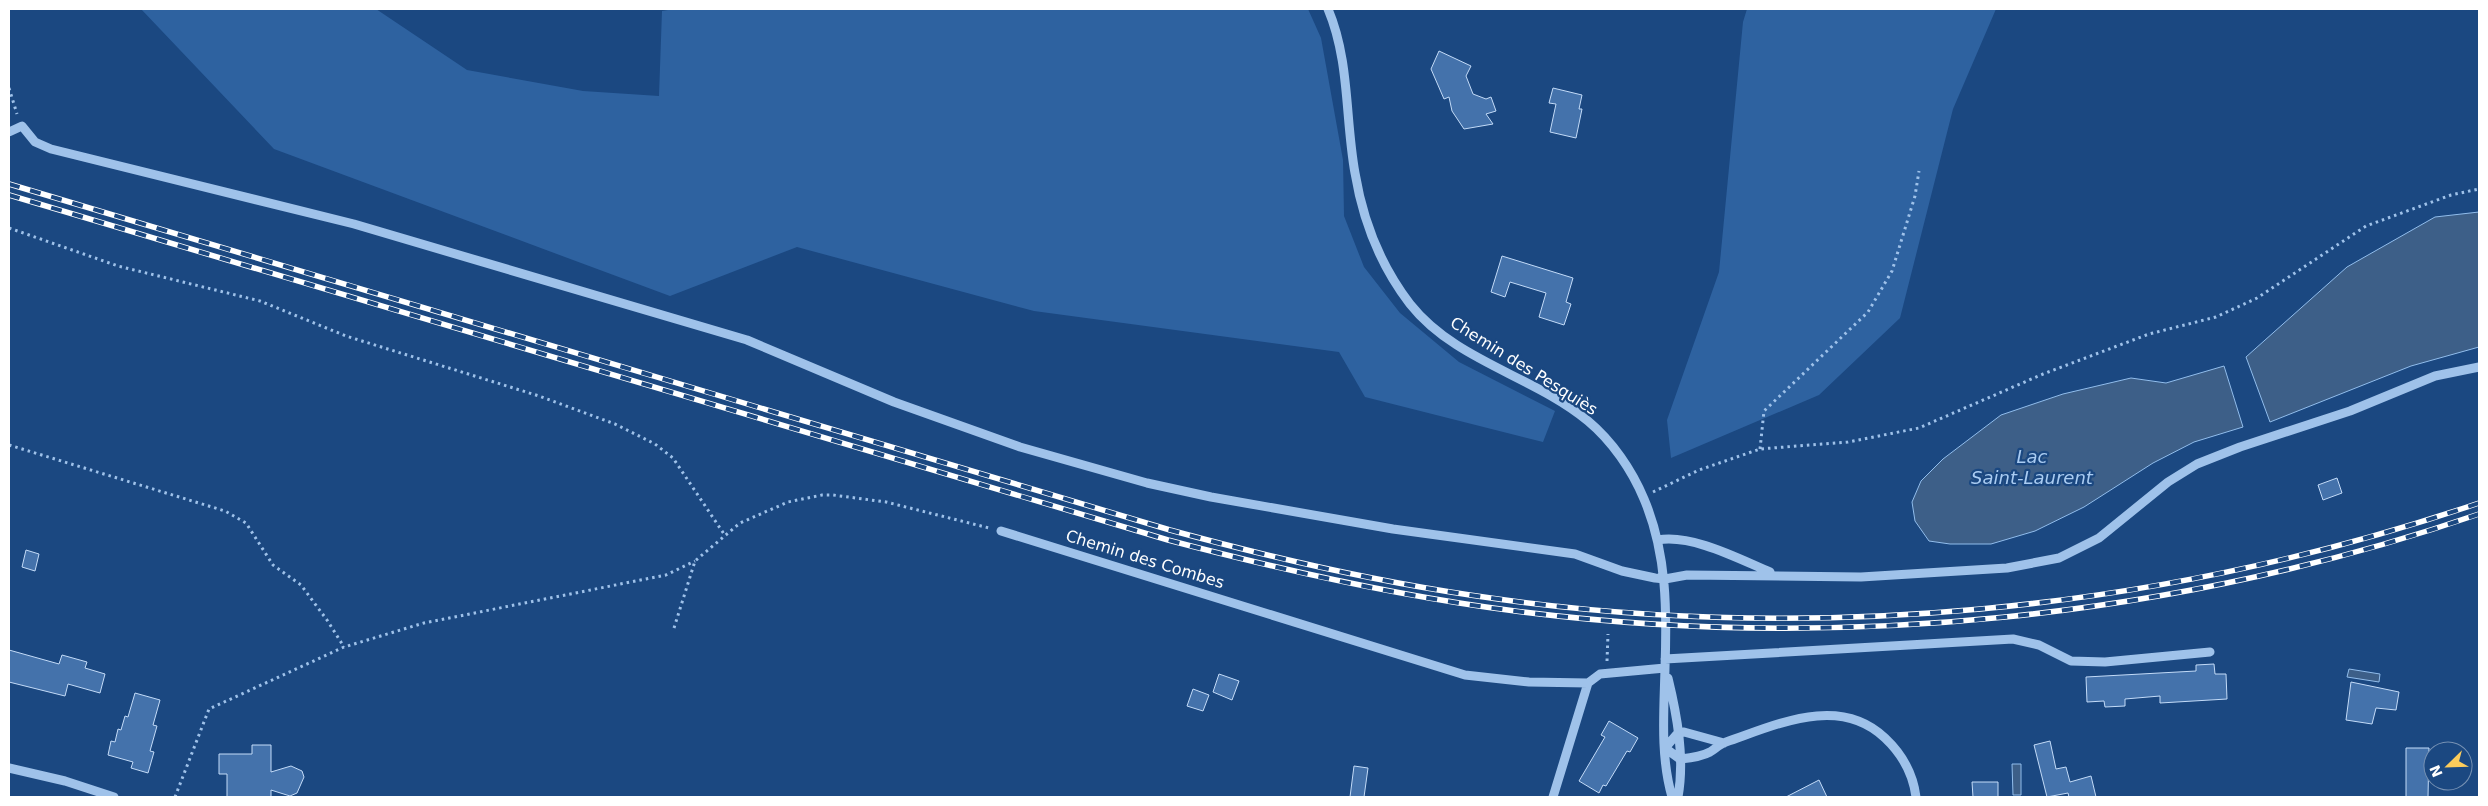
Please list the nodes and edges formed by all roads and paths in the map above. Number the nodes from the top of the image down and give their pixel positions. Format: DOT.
graph roads {
  1 [pos="1328,9"];
  2 [pos="9,88"];
  3 [pos="22,126"];
  4 [pos="9,132"];
  5 [pos="1919,171"];
  6 [pos="2479,189"];
  7 [pos="9,228"];
  8 [pos="2479,367"];
  9 [pos="9,445"];
  10 [pos="1760,449"];
  11 [pos="1652,493"];
  12 [pos="1002,531"];
  13 [pos="724,534"];
  14 [pos="1658,540"];
  15 [pos="695,561"];
  16 [pos="1775,574"];
  17 [pos="1665,579"];
  18 [pos="674,628"];
  19 [pos="1608,634"];
  20 [pos="344,647"];
  21 [pos="1607,647"];
  22 [pos="2210,652"];
  23 [pos="1665,663"];
  24 [pos="1588,683"];
  25 [pos="1678,733"];
  26 [pos="1724,743"];
  27 [pos="1665,748"];
  28 [pos="1680,759"];
  29 [pos="9,768"];
  30 [pos="114,797"];
  31 [pos="175,797"];
  32 [pos="1554,797"];
  33 [pos="1672,797"];
  34 [pos="1678,797"];
  35 [pos="1916,797"];
  1 -- 14 [label="street, Chemin des Pesquiès"];
  2 -- 3 [label="path"];
  3 -- 4 [label="street"];
  3 -- 17 [label="street"];
  5 -- 10 [label="path"];
  6 -- 10 [label="path"];
  7 -- 13 [label="path"];
  8 -- 16 [label="street"];
  9 -- 20 [label="path"];
  10 -- 11 [label="path"];
  12 -- 13 [label="path"];
  12 -- 24 [label="street, Chemin des Combes"];
  13 -- 15 [label="path"];
  14 -- 16 [label="street"];
  14 -- 17 [label="street, Chemin des Pesquiès"];
  15 -- 18 [label="path"];
  15 -- 20 [label="path"];
  16 -- 17 [label="street"];
  17 -- 23 [label="street, Chemin des Pesquiès"];
  19 -- 21 [label="path"];
  20 -- 31 [label="path"];
  22 -- 23 [label="street, Chemin des Combes"];
  23 -- 24 [label="street, Chemin des Combes"];
  23 -- 25 [label="street, Chemin des Pesquiès"];
  23 -- 27 [label="street, Chemin des Pesquiès"];
  24 -- 32 [label="street"];
  25 -- 26 [label="street"];
  25 -- 27 [label="street"];
  25 -- 28 [label="street, Chemin des Pesquiès"];
  26 -- 28 [label="street"];
  26 -- 35 [label="street"];
  27 -- 28 [label="street"];
  27 -- 33 [label="street, Chemin des Pesquiès"];
  28 -- 34 [label="street, Chemin des Pesquiès"];
  29 -- 30 [label="street"];
}
